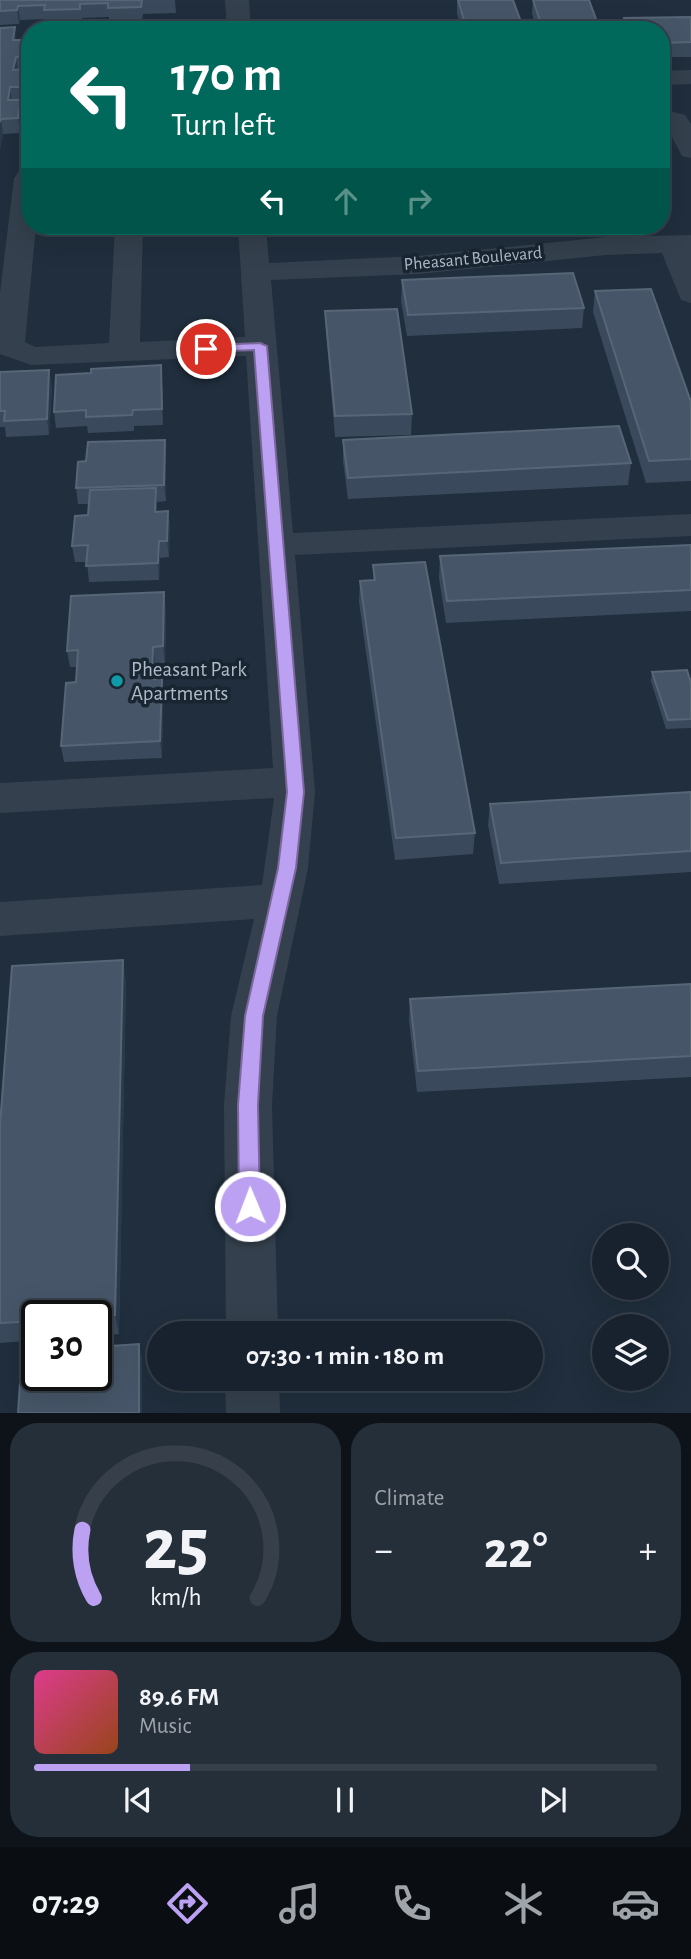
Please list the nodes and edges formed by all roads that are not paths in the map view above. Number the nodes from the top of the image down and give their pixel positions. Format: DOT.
graph roads {
  1 [pos="237,0"];
  2 [pos="238,21"];
  3 [pos="691,77"];
  4 [pos="670,78"];
  5 [pos="670,119"];
  6 [pos="691,150"];
  7 [pos="21,234"];
  8 [pos="129,235"];
  9 [pos="252,235"];
  10 [pos="682,244"];
  11 [pos="254,272"];
  12 [pos="691,294"];
  13 [pos="260,346"];
  14 [pos="124,352"];
  15 [pos="691,525"];
  16 [pos="276,545"];
  17 [pos="294,782"];
  18 [pos="0,798"];
  19 [pos="279,901"];
  20 [pos="0,919"];
  21 [pos="252,1321"];
  22 [pos="252,1391"];
  23 [pos="253,1413"];
  1 -- 2 [label="street"];
  3 -- 4 [label="street"];
  5 -- 6 [label="street"];
  7 -- 14 [label="street"];
  8 -- 14 [label="street"];
  9 -- 11 [label="street"];
  10 -- 11 [label="street, Pheasant Boulevard"];
  10 -- 12 [label="street"];
  11 -- 13 [label="street"];
  13 -- 14 [label="street"];
  13 -- 16 [label="street"];
  15 -- 16 [label="street"];
  16 -- 17 [label="street"];
  17 -- 18 [label="street"];
  17 -- 19 [label="street"];
  19 -- 20 [label="street"];
  19 -- 21 [label="street"];
  22 -- 23 [label="street"];
}
